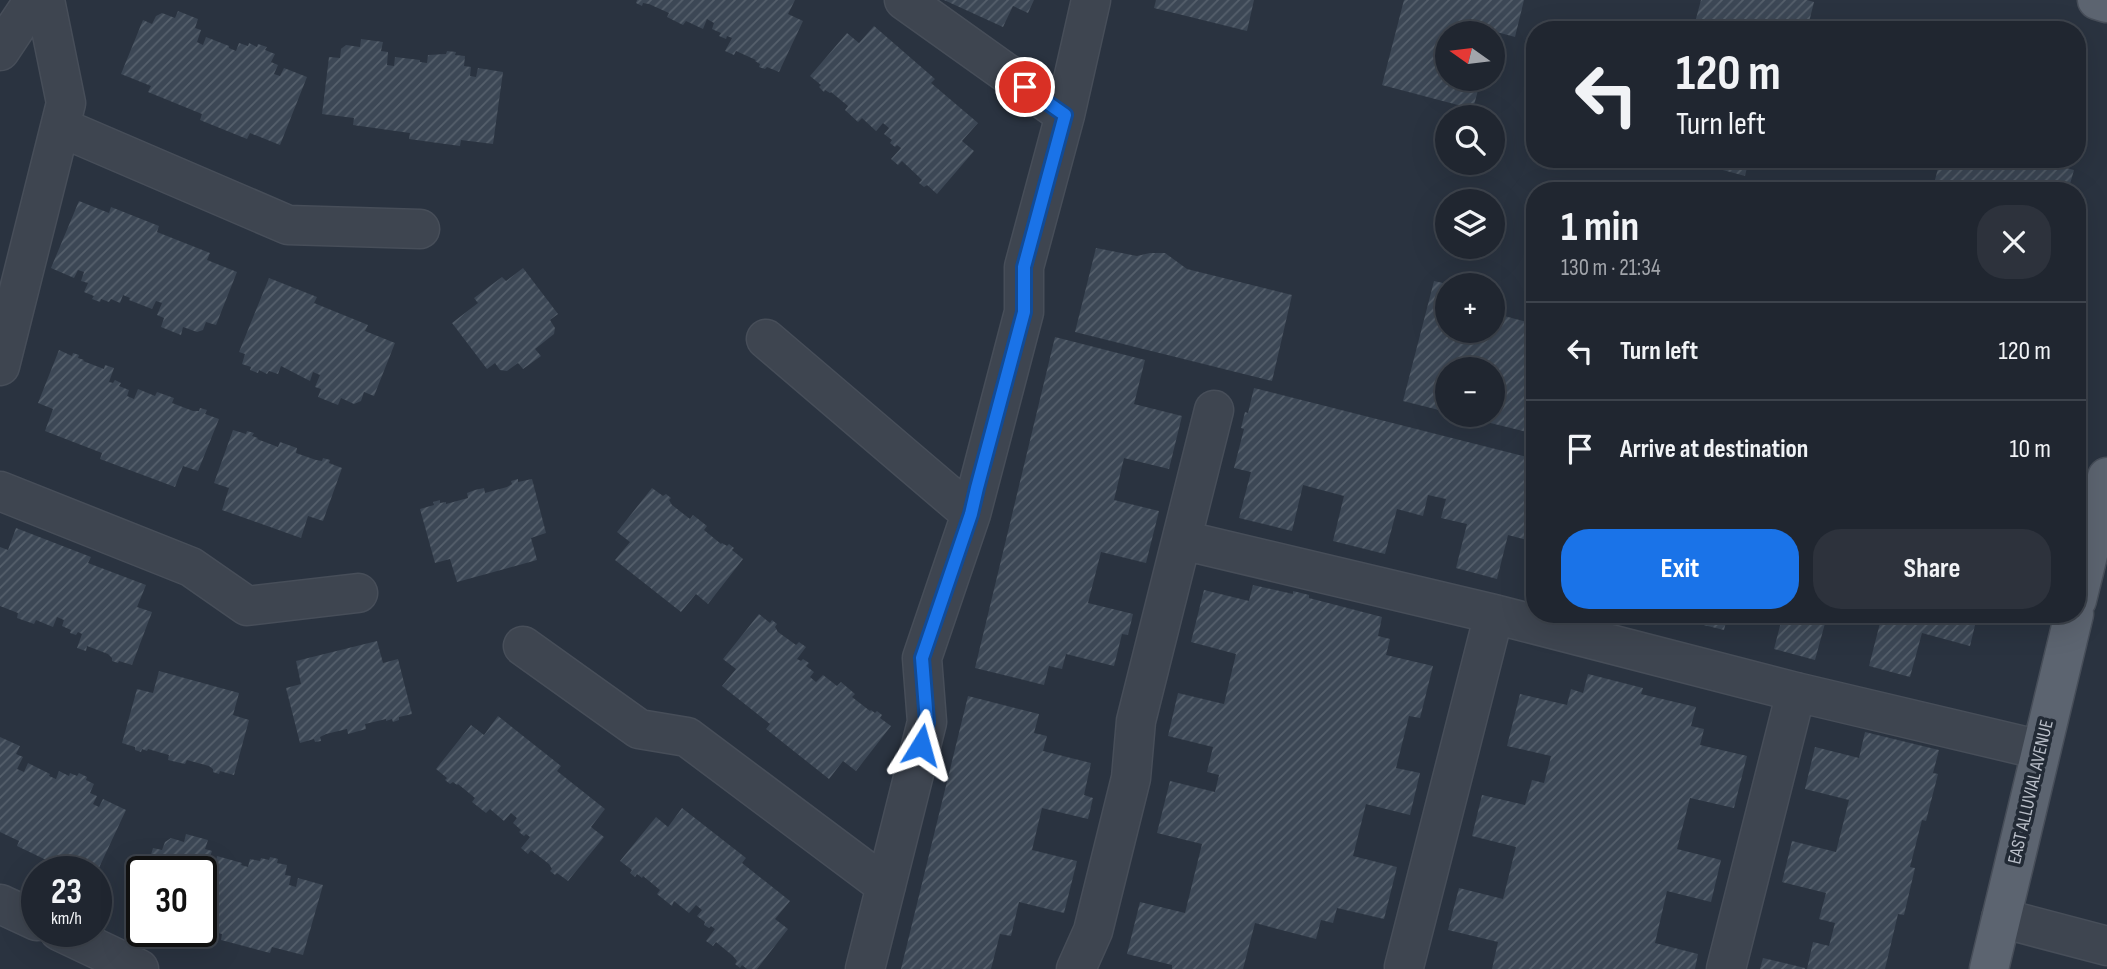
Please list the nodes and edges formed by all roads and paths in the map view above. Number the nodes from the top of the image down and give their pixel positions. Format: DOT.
graph roads {
  1 [pos="34,0"];
  2 [pos="45,0"];
  3 [pos="904,0"];
  4 [pos="1091,0"];
  5 [pos="2097,0"];
  6 [pos="2107,3"];
  7 [pos="0,51"];
  8 [pos="63,115"];
  9 [pos="1065,115"];
  10 [pos="420,229"];
  11 [pos="766,339"];
  12 [pos="0,366"];
  13 [pos="1214,410"];
  14 [pos="2107,477"];
  15 [pos="0,491"];
  16 [pos="971,514"];
  17 [pos="1182,540"];
  18 [pos="2086,563"];
  19 [pos="358,593"];
  20 [pos="1494,614"];
  21 [pos="1526,622"];
  22 [pos="1529,623"];
  23 [pos="2072,623"];
  24 [pos="523,646"];
  25 [pos="1796,692"];
  26 [pos="2041,751"];
  27 [pos="886,886"];
  28 [pos="0,904"];
  29 [pos="21,914"];
  30 [pos="2001,918"];
  31 [pos="2107,946"];
  32 [pos="93,947"];
  33 [pos="1404,967"];
  34 [pos="139,969"];
  35 [pos="865,969"];
  36 [pos="1076,969"];
  37 [pos="1726,969"];
  38 [pos="1989,969"];
  1 -- 7 [label="street"];
  2 -- 8 [label="street"];
  3 -- 9 [label="street"];
  4 -- 9 [label="street"];
  5 -- 6 [label="main road"];
  8 -- 10 [label="street"];
  8 -- 12 [label="street"];
  9 -- 16 [label="street"];
  11 -- 16 [label="street"];
  13 -- 17 [label="street"];
  14 -- 18 [label="main road"];
  15 -- 19 [label="street"];
  16 -- 27 [label="street"];
  17 -- 20 [label="street"];
  17 -- 36 [label="street"];
  20 -- 21 [label="street"];
  20 -- 33 [label="street"];
  22 -- 25 [label="street"];
  23 -- 26 [label="main road, EAST ALLUVIAL AVENUE"];
  24 -- 27 [label="street"];
  25 -- 26 [label="street"];
  25 -- 37 [label="street"];
  26 -- 30 [label="main road, EAST ALLUVIAL AVENUE"];
  27 -- 35 [label="street"];
  28 -- 29 [label="street"];
  30 -- 31 [label="street"];
  30 -- 38 [label="main road, EAST ALLUVIAL AVENUE"];
  32 -- 34 [label="street"];
}
